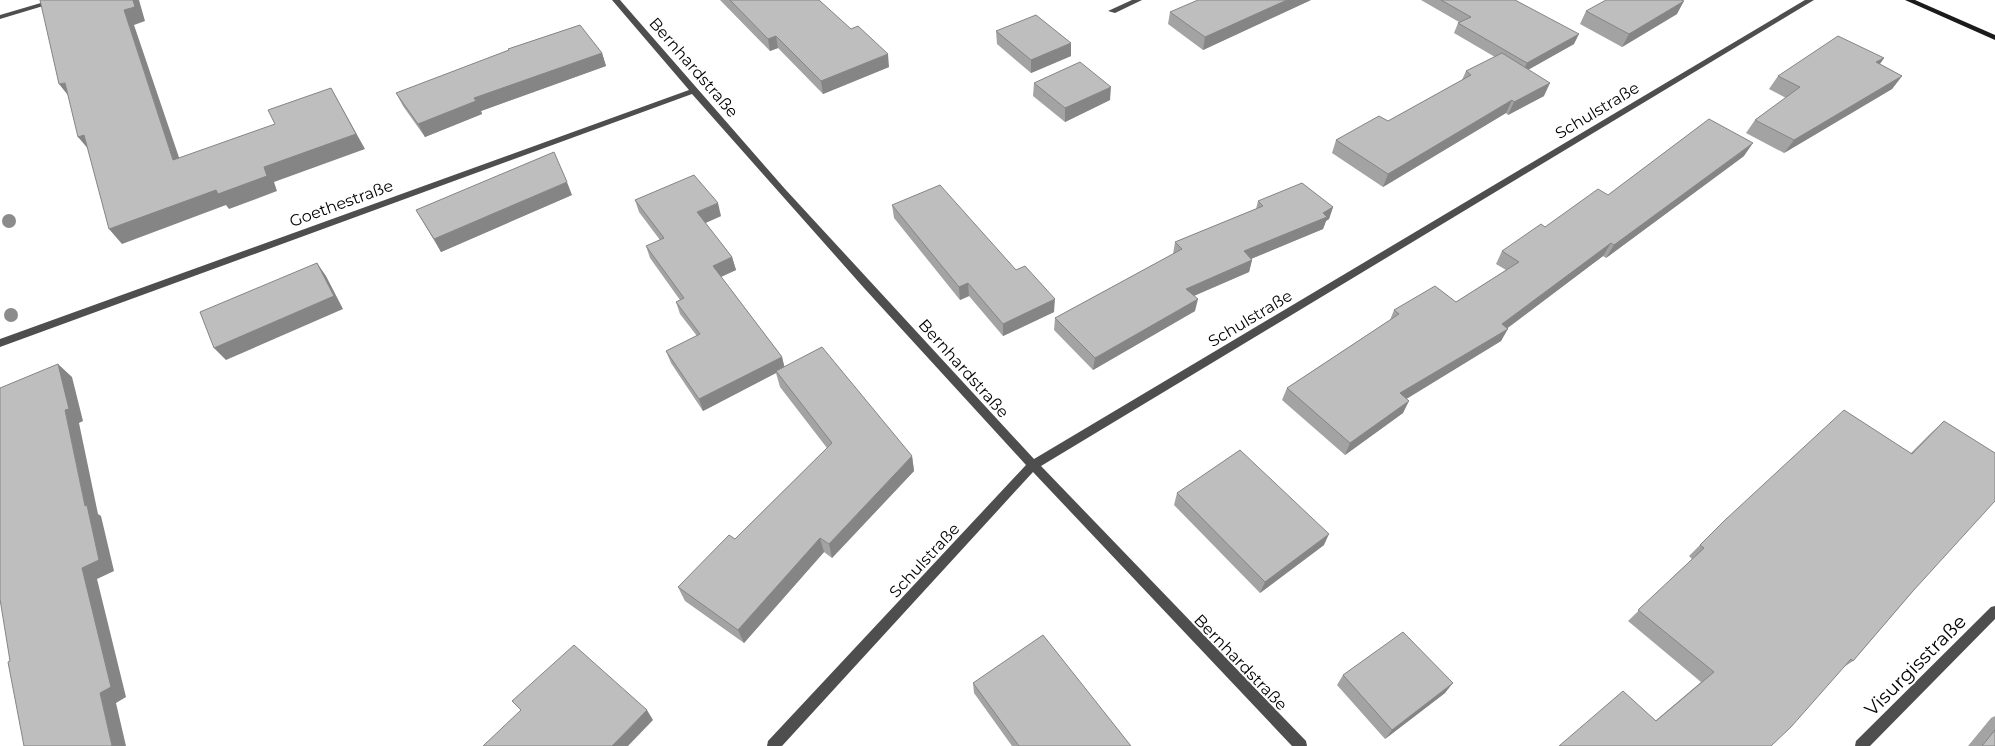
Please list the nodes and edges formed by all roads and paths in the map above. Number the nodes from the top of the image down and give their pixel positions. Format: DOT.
graph roads {
  1 [pos="59,0"];
  2 [pos="616,0"];
  3 [pos="1138,0"];
  4 [pos="1810,0"];
  5 [pos="1909,0"];
  6 [pos="1112,11"];
  7 [pos="0,17"];
  8 [pos="1995,38"];
  9 [pos="693,91"];
  10 [pos="0,343"];
  11 [pos="1032,466"];
  12 [pos="1995,611"];
  13 [pos="773,746"];
  14 [pos="1301,746"];
  15 [pos="1861,746"];
  1 -- 7 [label="street"];
  2 -- 9 [label="street, Bernhardstraße"];
  3 -- 6 [label="street"];
  4 -- 11 [label="street, Schulstraße"];
  5 -- 8 [label="street"];
  9 -- 10 [label="street, Goethestraße"];
  9 -- 11 [label="street, Bernhardstraße"];
  11 -- 13 [label="street, Schulstraße"];
  11 -- 14 [label="street, Bernhardstraße"];
  12 -- 15 [label="street, Visurgisstraße"];
}
